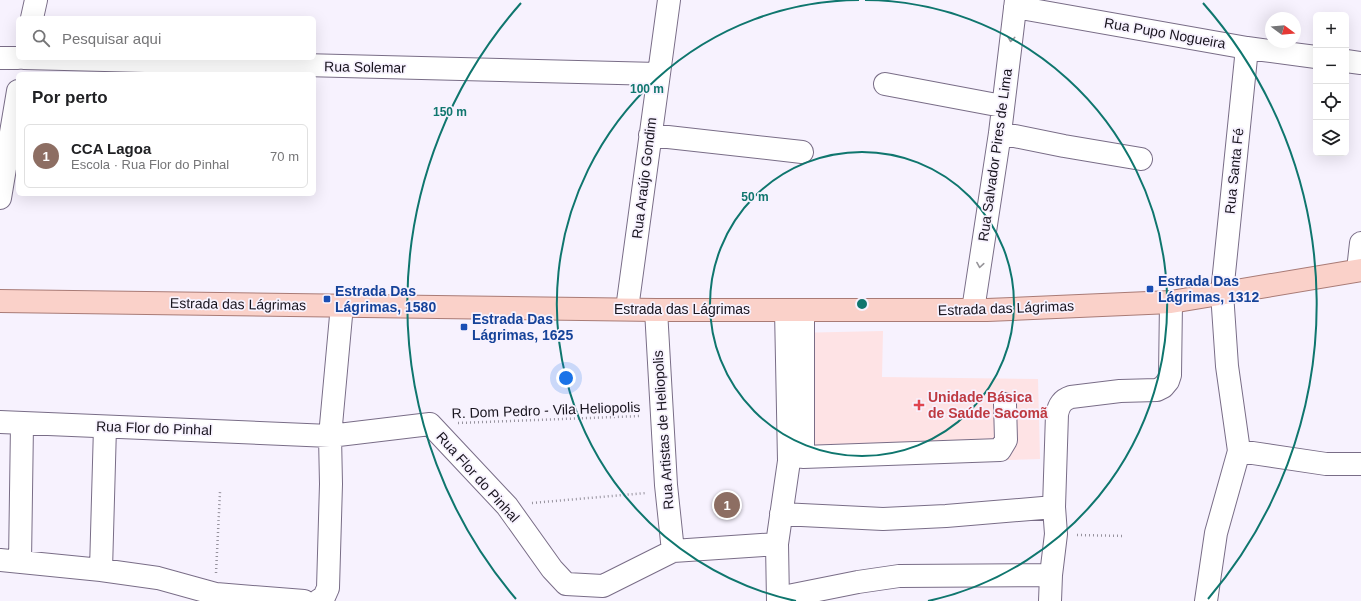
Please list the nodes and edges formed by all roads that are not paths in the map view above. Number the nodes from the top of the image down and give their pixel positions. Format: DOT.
graph roads {
  1 [pos="36,0"];
  2 [pos="669,0"];
  3 [pos="1015,3"];
  4 [pos="32,16"];
  5 [pos="1247,48"];
  6 [pos="1313,57"];
  7 [pos="0,58"];
  8 [pos="16,58"];
  9 [pos="24,60"];
  10 [pos="103,60"];
  11 [pos="1349,61"];
  12 [pos="1361,63"];
  13 [pos="21,72"];
  14 [pos="658,74"];
  15 [pos="885,84"];
  16 [pos="16,102"];
  17 [pos="1002,106"];
  18 [pos="1000,133"];
  19 [pos="650,135"];
  20 [pos="802,152"];
  21 [pos="1141,159"];
  22 [pos="0,198"];
  23 [pos="1361,242"];
  24 [pos="1359,270"];
  25 [pos="1222,293"];
  26 [pos="0,301"];
  27 [pos="1171,302"];
  28 [pos="342,305"];
  29 [pos="627,309"];
  30 [pos="656,310"];
  31 [pos="795,310"];
  32 [pos="973,310"];
  33 [pos="1005,404"];
  34 [pos="0,422"];
  35 [pos="22,424"];
  36 [pos="104,427"];
  37 [pos="330,436"];
  38 [pos="1239,451"];
  39 [pos="1361,464"];
  40 [pos="1054,507"];
  41 [pos="781,514"];
  42 [pos="777,544"];
  43 [pos="673,551"];
  44 [pos="10,561"];
  45 [pos="101,570"];
  46 [pos="1051,575"];
  47 [pos="778,599"];
  48 [pos="304,601"];
  49 [pos="318,601"];
  50 [pos="1050,601"];
  51 [pos="1206,601"];
  1 -- 4 [label="street"];
  2 -- 14 [label="street, Rua Araújo Gondim"];
  3 -- 5 [label="street, Rua Pupo Nogueira"];
  3 -- 17 [label="street, Rua Salvador Pires de Lima, one-way"];
  5 -- 6 [label="street, Rua Pupo Nogueira"];
  5 -- 25 [label="street, Rua Santa Fé"];
  7 -- 8 [label="street"];
  9 -- 13 [label="street"];
  10 -- 14 [label="street, Rua Solemar"];
  11 -- 12 [label="street"];
  14 -- 19 [label="street, Rua Araújo Gondim"];
  15 -- 17 [label="street"];
  16 -- 22 [label="street"];
  17 -- 18 [label="street, Rua Salvador Pires de Lima"];
  18 -- 21 [label="street"];
  18 -- 32 [label="street, Rua Salvador Pires de Lima, one-way"];
  19 -- 20 [label="street"];
  19 -- 29 [label="street, Rua Araújo Gondim"];
  23 -- 24 [label="street"];
  24 -- 25 [label="main road, Estrada das Lágrimas"];
  25 -- 27 [label="main road, Estrada das Lágrimas"];
  25 -- 38 [label="street, Rua Santa Fé"];
  26 -- 28 [label="main road, Estrada das Lágrimas"];
  27 -- 32 [label="main road, Estrada das Lágrimas"];
  27 -- 40 [label="street"];
  28 -- 29 [label="main road, Estrada das Lágrimas"];
  28 -- 37 [label="street"];
  29 -- 30 [label="main road, Estrada das Lágrimas"];
  30 -- 31 [label="main road, Estrada das Lágrimas"];
  30 -- 43 [label="street, Rua Artistas de Heliopolis"];
  31 -- 32 [label="main road, Estrada das Lágrimas"];
  31 -- 33 [label="street"];
  31 -- 41 [label="street"];
  34 -- 35 [label="street, Rua Flor do Pinhal"];
  35 -- 36 [label="street, Rua Flor do Pinhal"];
  35 -- 44 [label="street"];
  36 -- 37 [label="street, Rua Flor do Pinhal"];
  36 -- 45 [label="street"];
  37 -- 43 [label="street, Rua Flor do Pinhal"];
  37 -- 49 [label="street"];
  38 -- 39 [label="street"];
  38 -- 51 [label="street"];
  40 -- 41 [label="street"];
  40 -- 46 [label="street"];
  41 -- 42 [label="street"];
  42 -- 43 [label="street, Rua Flor do Pinhal"];
  42 -- 47 [label="street"];
  44 -- 45 [label="street"];
  45 -- 48 [label="street"];
  46 -- 47 [label="street"];
  46 -- 50 [label="street"];
}
